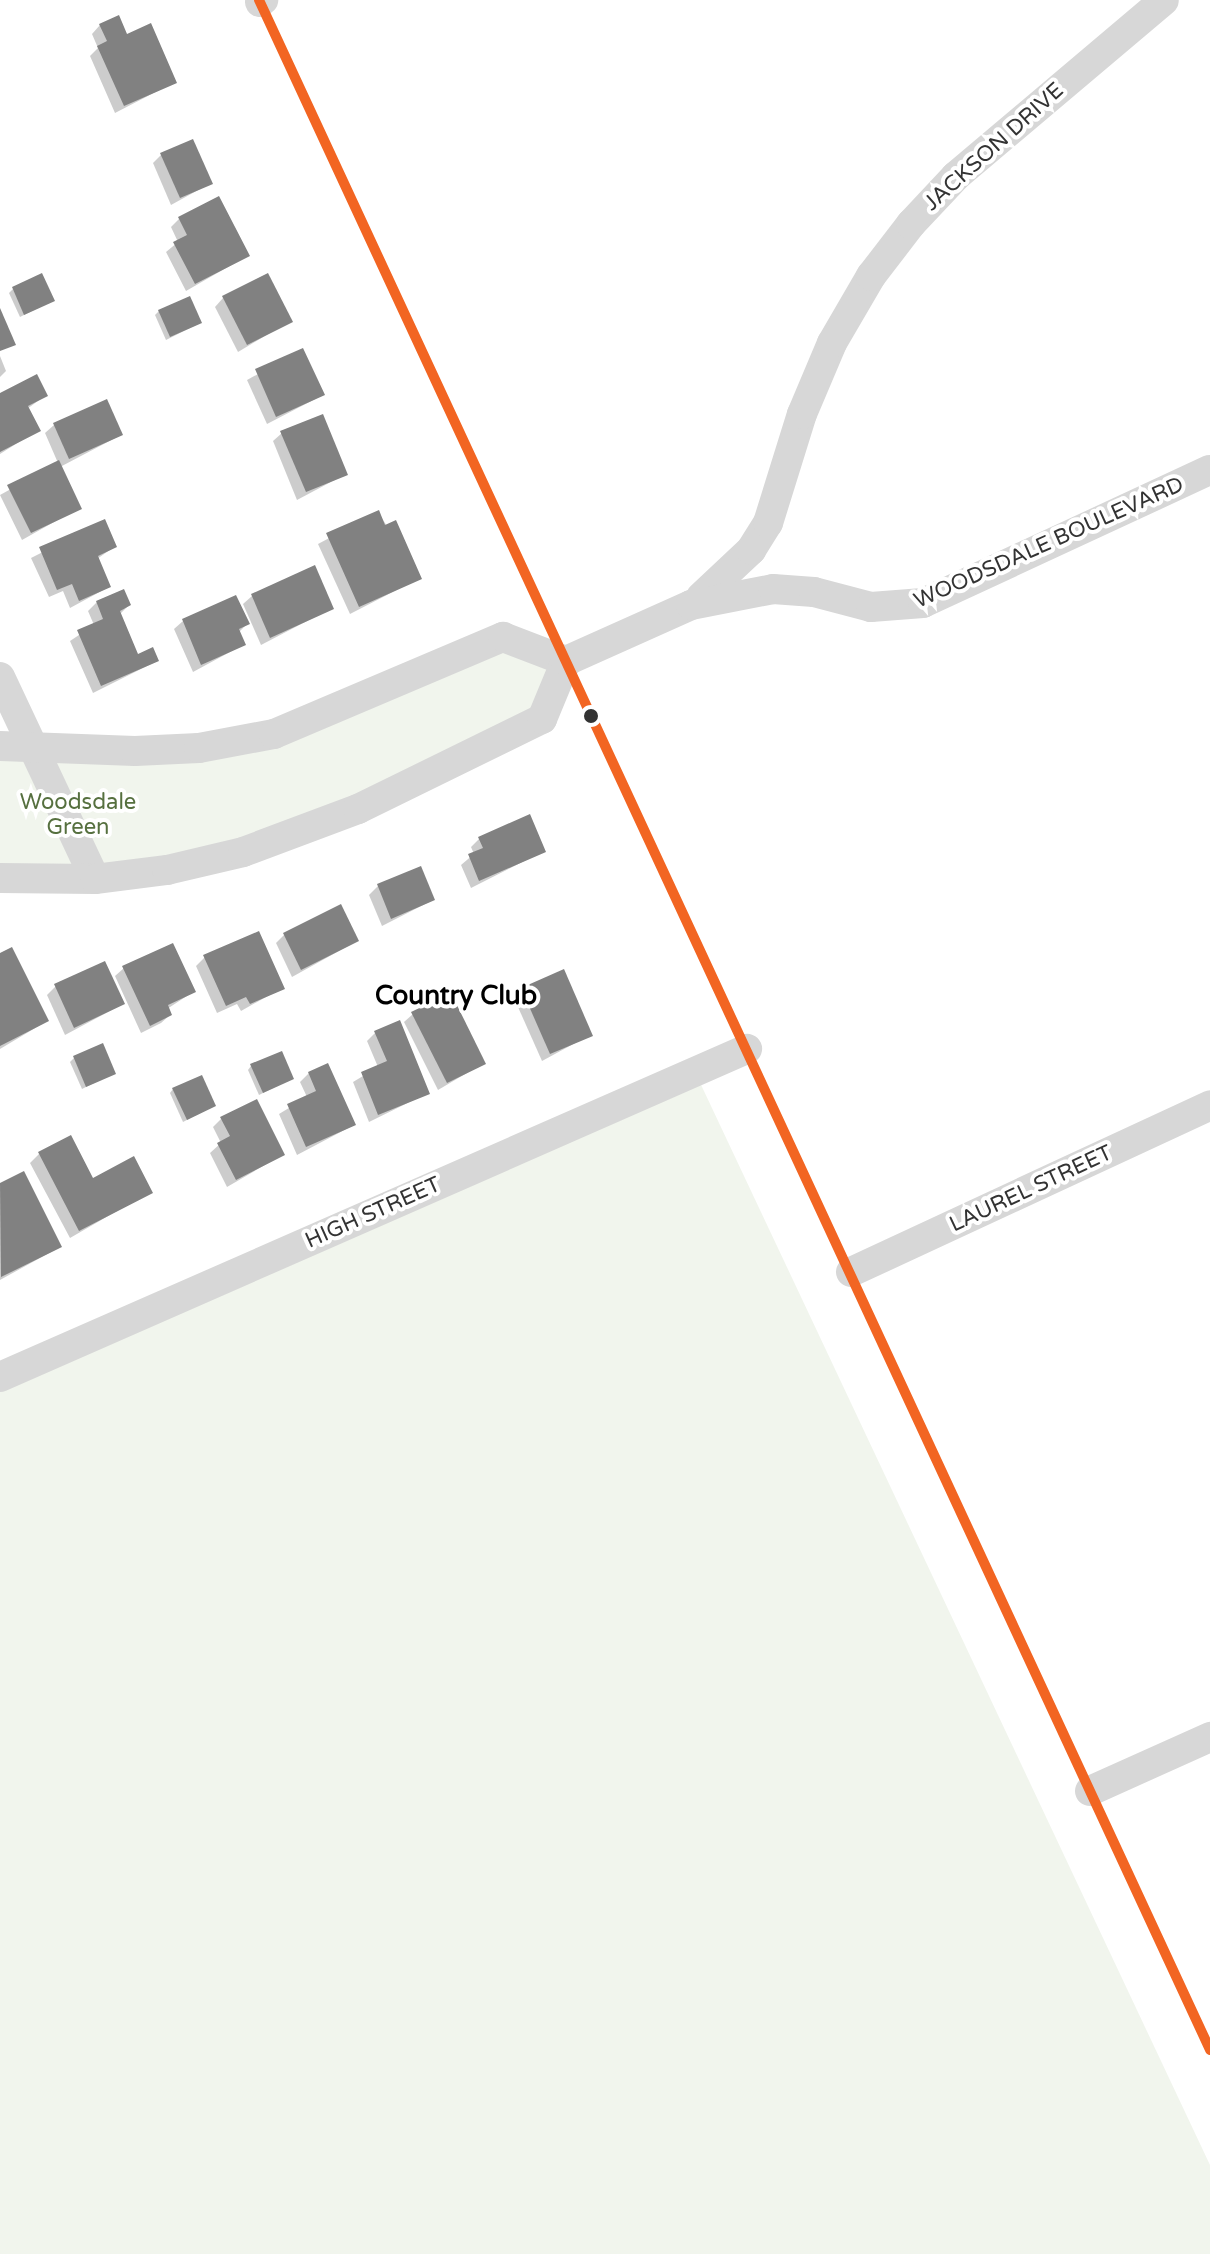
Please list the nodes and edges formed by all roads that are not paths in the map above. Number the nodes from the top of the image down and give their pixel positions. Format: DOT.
graph roads {
  1 [pos="1164,0"];
  2 [pos="1210,470"];
  3 [pos="691,605"];
  4 [pos="566,661"];
  5 [pos="0,677"];
  6 [pos="0,746"];
  7 [pos="34,749"];
  8 [pos="0,878"];
  9 [pos="95,879"];
  10 [pos="747,1049"];
  11 [pos="1210,1105"];
  12 [pos="851,1272"];
  13 [pos="0,1377"];
  14 [pos="1210,1737"];
  15 [pos="1090,1791"];
  1 -- 3 [label="street, JACKSON DRIVE"];
  2 -- 3 [label="street, WOODSDALE BOULEVARD"];
  3 -- 4 [label="street, WOODSDALE BOULEVARD"];
  4 -- 7 [label="street"];
  4 -- 9 [label="street"];
  5 -- 7 [label="street"];
  6 -- 7 [label="street"];
  7 -- 9 [label="street"];
  8 -- 9 [label="street"];
  10 -- 13 [label="street, HIGH STREET"];
  11 -- 12 [label="street, LAUREL STREET"];
  14 -- 15 [label="street"];
}
